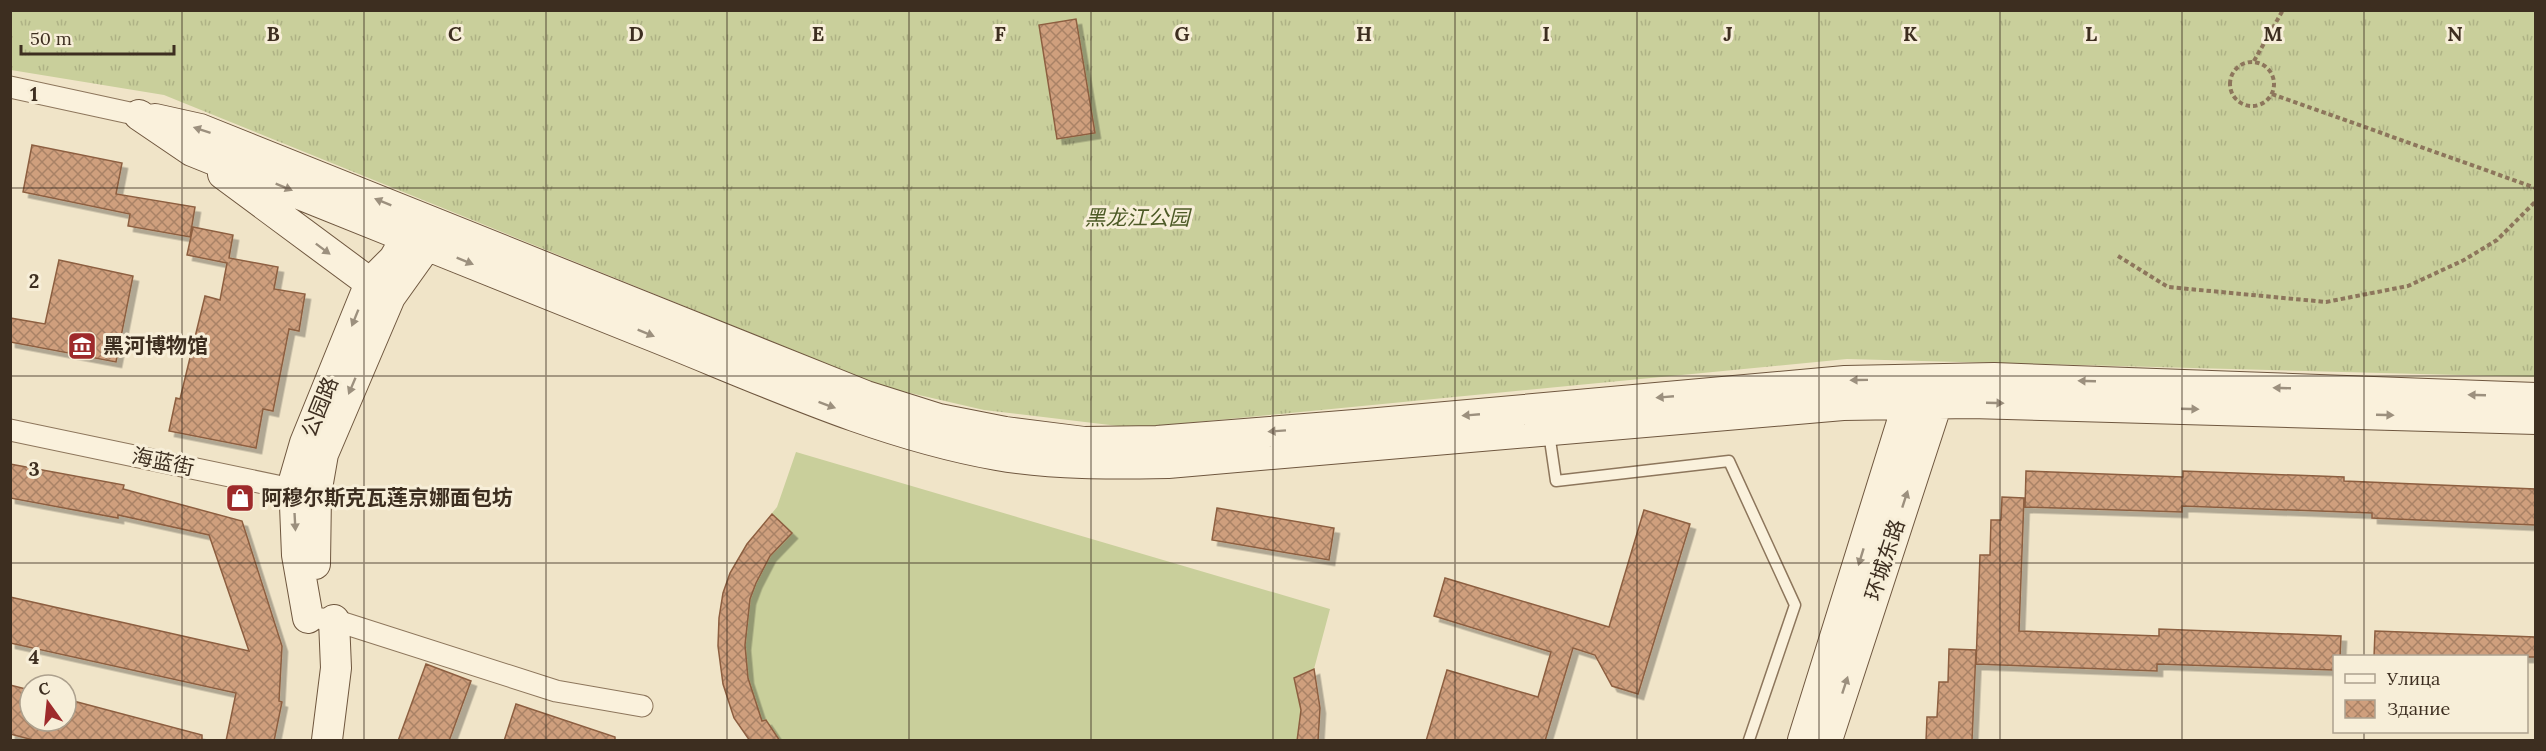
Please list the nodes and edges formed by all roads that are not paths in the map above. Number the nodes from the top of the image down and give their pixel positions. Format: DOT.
graph roads {
  1 [pos="10,87"];
  2 [pos="139,115"];
  3 [pos="192,151"];
  4 [pos="423,230"];
  5 [pos="380,290"];
  6 [pos="1923,391"];
  7 [pos="2535,398"];
  8 [pos="2535,419"];
  9 [pos="10,430"];
  10 [pos="1549,430"];
  11 [pos="305,492"];
  12 [pos="321,619"];
  13 [pos="642,706"];
  14 [pos="327,741"];
  15 [pos="1749,741"];
  16 [pos="1803,741"];
  17 [pos="1827,741"];
  1 -- 2 [label="street"];
  2 -- 3 [label="street"];
  4 -- 2 [label="street, one-way"];
  3 -- 4 [label="street, one-way"];
  3 -- 5 [label="street, one-way"];
  4 -- 5 [label="street, 公园路"];
  6 -- 4 [label="street, one-way"];
  4 -- 10 [label="street, one-way"];
  5 -- 11 [label="street, 公园路, one-way"];
  7 -- 6 [label="street, one-way"];
  6 -- 8 [label="street, one-way"];
  6 -- 10 [label="street"];
  6 -- 16 [label="street, 环城东路, one-way"];
  17 -- 6 [label="street, 环城东路, one-way"];
  9 -- 11 [label="street, 海蓝街"];
  10 -- 15 [label="lane"];
  11 -- 12 [label="street, 公园路, one-way"];
  12 -- 13 [label="street"];
  12 -- 14 [label="street, 公园路"];
}
